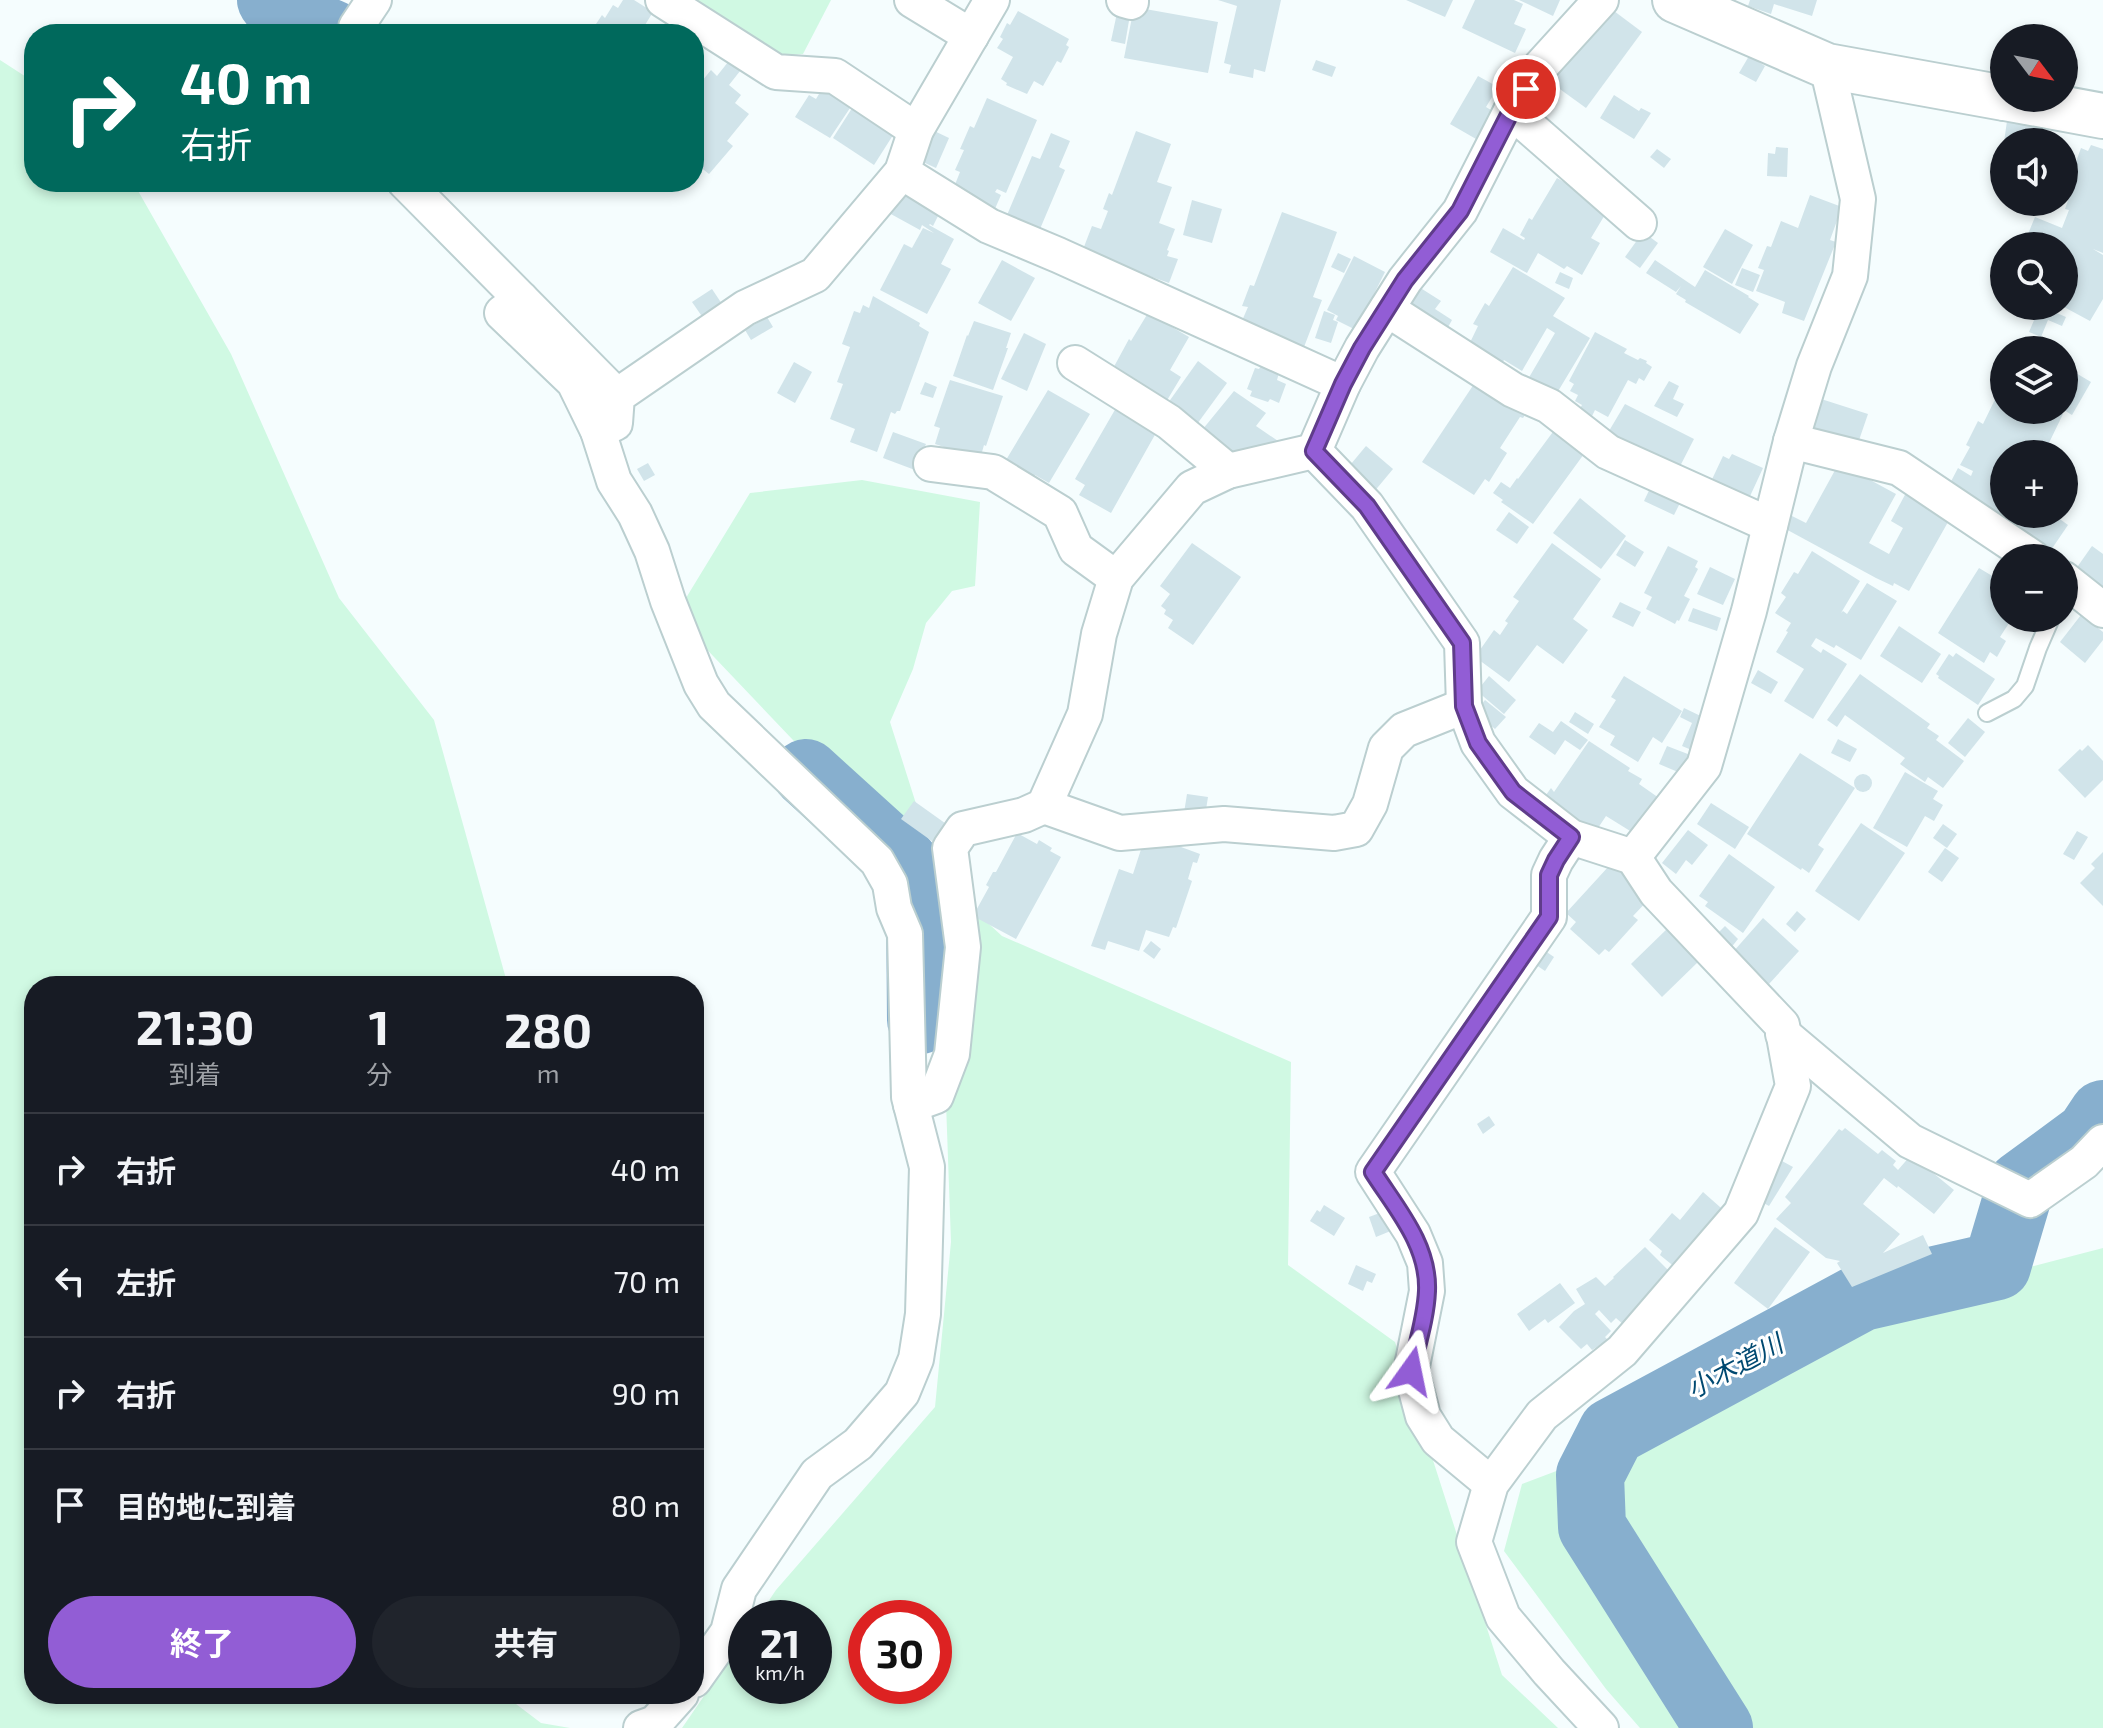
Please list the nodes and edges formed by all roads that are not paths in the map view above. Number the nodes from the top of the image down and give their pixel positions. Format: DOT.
graph roads {
  1 [pos="374,0"];
  2 [pos="663,0"];
  3 [pos="912,0"];
  4 [pos="992,0"];
  5 [pos="1124,0"];
  6 [pos="1131,0"];
  7 [pos="1601,0"];
  8 [pos="1675,0"];
  9 [pos="358,24"];
  10 [pos="701,24"];
  11 [pos="704,26"];
  12 [pos="971,36"];
  13 [pos="1827,66"];
  14 [pos="1990,95"];
  15 [pos="1511,111"];
  16 [pos="2078,111"];
  17 [pos="2103,116"];
  18 [pos="916,130"];
  19 [pos="902,172"];
  20 [pos="415,192"];
  21 [pos="1639,223"];
  22 [pos="521,299"];
  23 [pos="1387,309"];
  24 [pos="1075,363"];
  25 [pos="1343,384"];
  26 [pos="617,396"];
  27 [pos="598,431"];
  28 [pos="1791,441"];
  29 [pos="1314,451"];
  30 [pos="931,464"];
  31 [pos="1228,471"];
  32 [pos="1770,525"];
  33 [pos="2012,544"];
  34 [pos="1116,578"];
  35 [pos="2078,593"];
  36 [pos="2103,610"];
  37 [pos="2045,632"];
  38 [pos="1464,706"];
  39 [pos="1987,713"];
  40 [pos="1044,806"];
  41 [pos="1571,837"];
  42 [pos="1633,857"];
  43 [pos="1783,1034"];
  44 [pos="911,1105"];
  45 [pos="2103,1142"];
  46 [pos="1491,1484"];
  47 [pos="704,1666"];
  48 [pos="672,1704"];
  49 [pos="641,1728"];
  50 [pos="1601,1728"];
  1 -- 9 [label="street"];
  2 -- 10 [label="street"];
  3 -- 12 [label="street"];
  4 -- 12 [label="street"];
  5 -- 6 [label="street"];
  7 -- 15 [label="street"];
  8 -- 13 [label="street"];
  11 -- 18 [label="street"];
  12 -- 18 [label="street"];
  13 -- 14 [label="street"];
  13 -- 28 [label="street"];
  15 -- 21 [label="street"];
  15 -- 23 [label="street"];
  16 -- 17 [label="street"];
  18 -- 19 [label="street"];
  19 -- 25 [label="street"];
  19 -- 26 [label="street"];
  20 -- 22 [label="street"];
  22 -- 26 [label="street"];
  22 -- 27 [label="street"];
  23 -- 25 [label="street"];
  23 -- 32 [label="street"];
  24 -- 31 [label="street"];
  25 -- 29 [label="street"];
  26 -- 27 [label="street"];
  27 -- 44 [label="street"];
  28 -- 32 [label="street"];
  28 -- 33 [label="street"];
  29 -- 31 [label="street"];
  29 -- 38 [label="street"];
  30 -- 34 [label="street"];
  31 -- 34 [label="street"];
  32 -- 42 [label="street"];
  34 -- 40 [label="street"];
  35 -- 36 [label="street"];
  37 -- 39 [label="lane"];
  38 -- 40 [label="street"];
  38 -- 41 [label="street"];
  40 -- 44 [label="street"];
  41 -- 42 [label="street"];
  41 -- 46 [label="street"];
  42 -- 43 [label="street"];
  43 -- 45 [label="street"];
  43 -- 46 [label="street"];
  44 -- 47 [label="street"];
  46 -- 50 [label="street"];
  48 -- 49 [label="street"];
}
